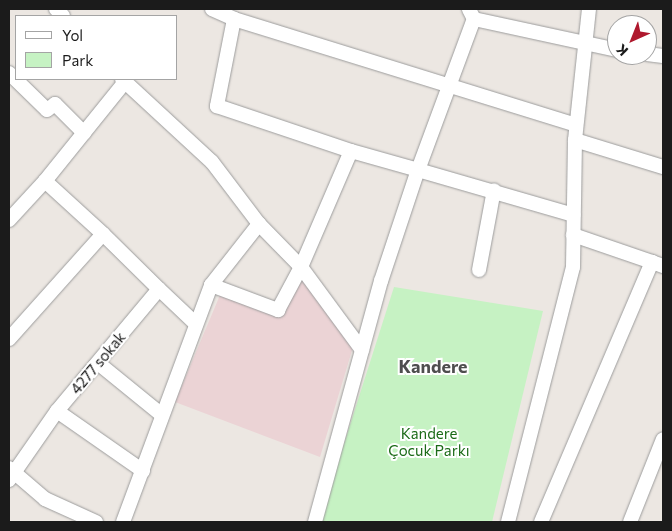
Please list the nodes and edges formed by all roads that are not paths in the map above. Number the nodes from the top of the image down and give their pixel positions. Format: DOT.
graph roads {
  1 [pos="212,9"];
  2 [pos="589,9"];
  3 [pos="471,14"];
  4 [pos="234,19"];
  5 [pos="586,45"];
  6 [pos="607,48"];
  7 [pos="16,80"];
  8 [pos="124,80"];
  9 [pos="447,85"];
  10 [pos="576,125"];
  11 [pos="84,133"];
  12 [pos="575,140"];
  13 [pos="351,150"];
  14 [pos="663,167"];
  15 [pos="418,170"];
  16 [pos="45,181"];
  17 [pos="494,190"];
  18 [pos="574,215"];
  19 [pos="9,220"];
  20 [pos="259,224"];
  21 [pos="104,234"];
  22 [pos="573,235"];
  23 [pos="658,264"];
  24 [pos="301,267"];
  25 [pos="479,270"];
  26 [pos="210,285"];
  27 [pos="159,289"];
  28 [pos="196,324"];
  29 [pos="9,339"];
  30 [pos="362,350"];
  31 [pos="98,362"];
  32 [pos="57,411"];
  33 [pos="162,415"];
  34 [pos="663,439"];
  35 [pos="143,471"];
  36 [pos="11,474"];
  37 [pos="96,522"];
  38 [pos="123,522"];
  39 [pos="315,522"];
  40 [pos="508,522"];
  41 [pos="541,522"];
  42 [pos="630,522"];
  1 -- 4 [label="street"];
  2 -- 5 [label="street"];
  3 -- 5 [label="street"];
  3 -- 9 [label="street"];
  4 -- 9 [label="street"];
  4 -- 13 [label="street"];
  5 -- 6 [label="street"];
  5 -- 10 [label="street"];
  7 -- 11 [label="street"];
  8 -- 11 [label="street"];
  8 -- 20 [label="street"];
  9 -- 10 [label="street"];
  9 -- 15 [label="street"];
  10 -- 12 [label="street"];
  11 -- 16 [label="street"];
  12 -- 14 [label="street"];
  12 -- 18 [label="street"];
  13 -- 15 [label="street"];
  13 -- 24 [label="street"];
  15 -- 17 [label="street"];
  15 -- 30 [label="street"];
  16 -- 19 [label="street"];
  16 -- 21 [label="street"];
  17 -- 18 [label="street"];
  17 -- 25 [label="street"];
  18 -- 22 [label="street"];
  20 -- 24 [label="street"];
  20 -- 26 [label="street"];
  21 -- 27 [label="street"];
  21 -- 29 [label="street"];
  22 -- 23 [label="street"];
  22 -- 40 [label="street"];
  23 -- 41 [label="street"];
  24 -- 26 [label="street"];
  24 -- 30 [label="street"];
  26 -- 28 [label="street"];
  27 -- 28 [label="street"];
  27 -- 31 [label="street, 4277 sokak"];
  28 -- 33 [label="street"];
  30 -- 39 [label="street"];
  31 -- 32 [label="street, 4277 sokak"];
  31 -- 33 [label="street"];
  32 -- 35 [label="street"];
  32 -- 36 [label="street, 4277 sokak"];
  33 -- 35 [label="street"];
  34 -- 42 [label="street"];
  35 -- 38 [label="street"];
  36 -- 37 [label="street"];
}
